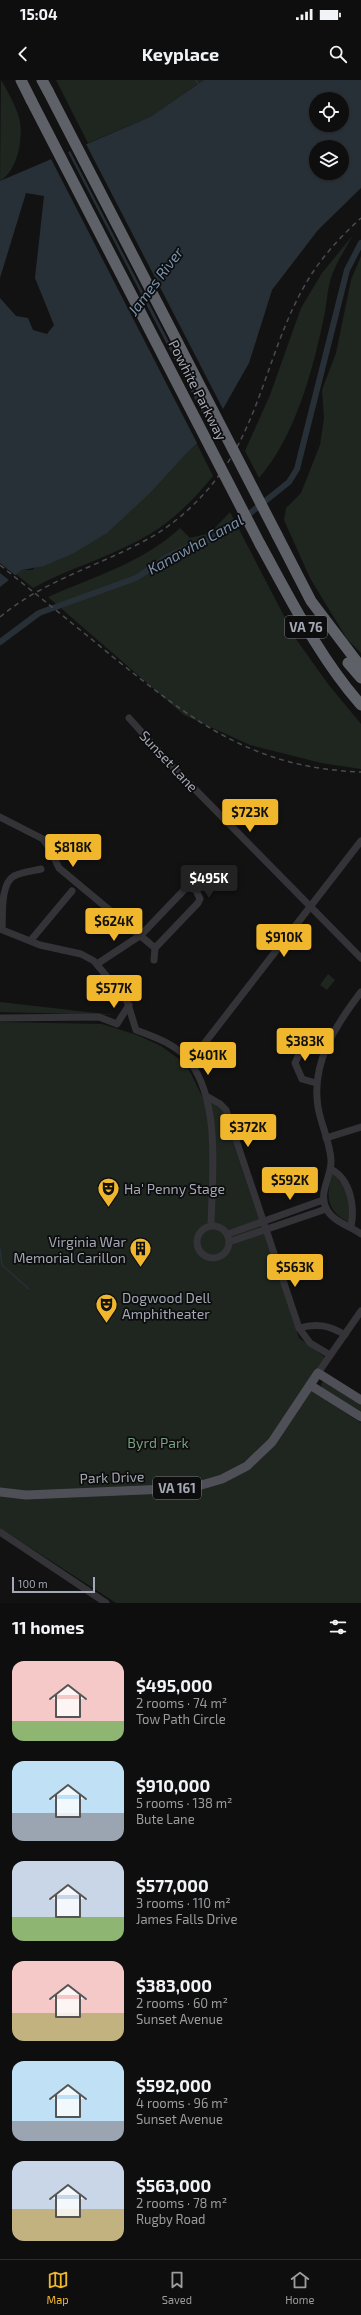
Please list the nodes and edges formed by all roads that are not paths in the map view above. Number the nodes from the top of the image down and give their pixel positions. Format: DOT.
graph roads {
  1 [pos="21,80"];
  2 [pos="42,80"];
  3 [pos="311,601"];
  4 [pos="361,668"];
  5 [pos="361,678"];
  6 [pos="361,705"];
  7 [pos="129,718"];
  8 [pos="0,817"];
  9 [pos="361,841"];
  10 [pos="41,869"];
  11 [pos="72,890"];
  12 [pos="310,908"];
  13 [pos="1,929"];
  14 [pos="141,935"];
  15 [pos="31,940"];
  16 [pos="155,948"];
  17 [pos="361,958"];
  18 [pos="154,960"];
  19 [pos="97,964"];
  20 [pos="361,992"];
  21 [pos="129,1005"];
  22 [pos="0,1018"];
  23 [pos="325,1048"];
  24 [pos="190,1062"];
  25 [pos="316,1084"];
  26 [pos="208,1097"];
  27 [pos="361,1127"];
  28 [pos="326,1138"];
  29 [pos="331,1169"];
  30 [pos="323,1200"];
  31 [pos="326,1209"];
  32 [pos="262,1221"];
  33 [pos="211,1226"];
  34 [pos="351,1227"];
  35 [pos="265,1229"];
  36 [pos="228,1234"];
  37 [pos="361,1234"];
  38 [pos="230,1242"];
  39 [pos="361,1311"];
  40 [pos="299,1328"];
  41 [pos="345,1335"];
  42 [pos="330,1355"];
  43 [pos="318,1373"];
  44 [pos="310,1385"];
  45 [pos="361,1400"];
  46 [pos="361,1417"];
  47 [pos="0,1492"];
  48 [pos="0,1532"];
  49 [pos="95,1600"];
  50 [pos="106,1603"];
  1 -- 6 [label="highway, Powhite Parkway / VA 76, bridge"];
  2 -- 3 [label="highway, Powhite Parkway / VA 76, bridge"];
  3 -- 4 [label="highway, Powhite Parkway / VA 76"];
  3 -- 5 [label="highway"];
  7 -- 12 [label="street, Sunset Lane"];
  8 -- 14 [label="street"];
  9 -- 12 [label="street"];
  10 -- 13 [label="street"];
  11 -- 15 [label="street"];
  12 -- 17 [label="street, Sunset Lane"];
  12 -- 24 [label="street"];
  13 -- 15 [label="street"];
  14 -- 16 [label="street"];
  14 -- 16 [label="street"];
  14 -- 19 [label="street"];
  15 -- 19 [label="street"];
  16 -- 18 [label="street"];
  19 -- 21 [label="street"];
  20 -- 23 [label="street"];
  21 -- 22 [label="street"];
  21 -- 24 [label="street"];
  23 -- 25 [label="street"];
  23 -- 25 [label="street"];
  24 -- 26 [label="street"];
  25 -- 28 [label="street"];
  26 -- 32 [label="street"];
  26 -- 33 [label="street"];
  27 -- 28 [label="street"];
  28 -- 29 [label="street"];
  29 -- 30 [label="street"];
  29 -- 34 [label="street"];
  30 -- 31 [label="street"];
  30 -- 32 [label="street"];
  31 -- 34 [label="street"];
  31 -- 35 [label="street"];
  32 -- 35 [label="street"];
  32 -- 36 [label="street"];
  33 -- 36 [label="street"];
  33 -- 38 [label="street"];
  34 -- 37 [label="street"];
  35 -- 38 [label="street"];
  35 -- 40 [label="street"];
  36 -- 38 [label="street"];
  39 -- 41 [label="street"];
  40 -- 41 [label="street"];
  40 -- 42 [label="street"];
  41 -- 42 [label="street"];
  42 -- 43 [label="street"];
  43 -- 44 [label="main road, Park Drive / VA 161"];
  43 -- 45 [label="main road"];
  44 -- 46 [label="main road"];
  44 -- 47 [label="main road, Park Drive / VA 161"];
  48 -- 49 [label="street"];
  49 -- 50 [label="street"];
}
